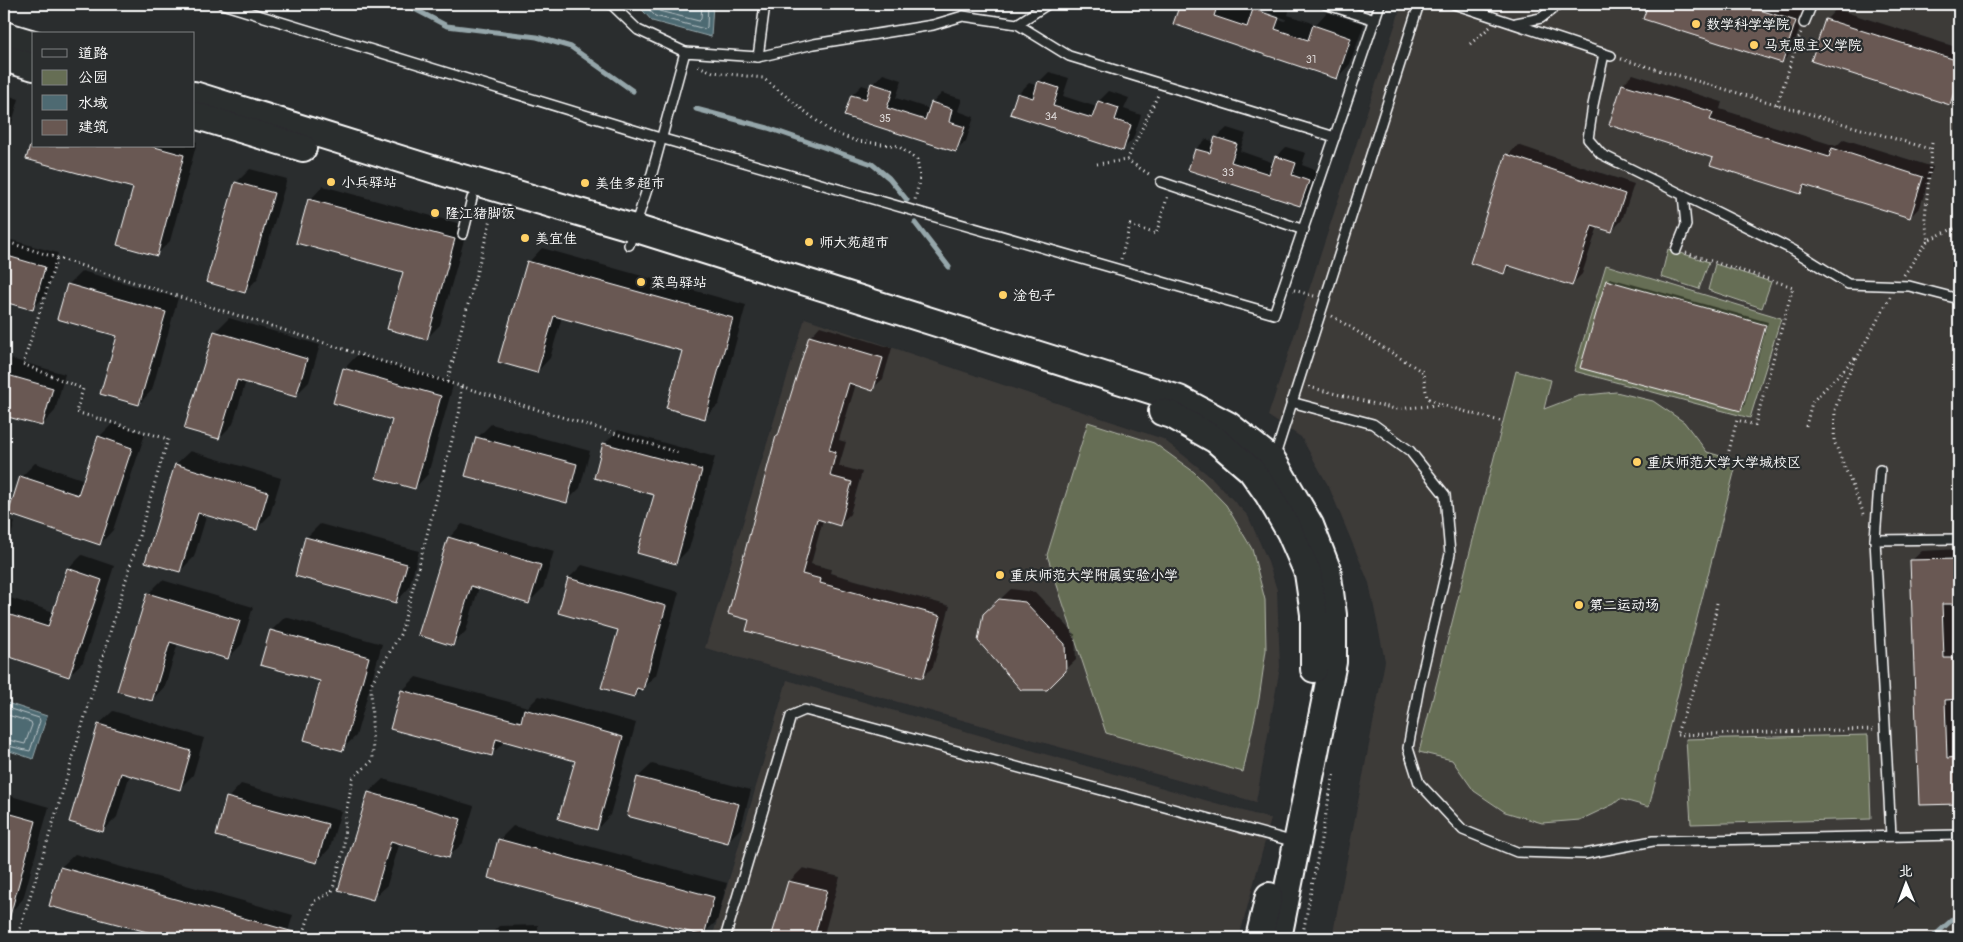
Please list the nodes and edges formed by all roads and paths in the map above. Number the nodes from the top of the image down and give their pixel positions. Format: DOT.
graph roads {
  1 [pos="222,4"];
  2 [pos="612,4"];
  3 [pos="765,4"];
  4 [pos="1048,4"];
  5 [pos="1326,4"];
  6 [pos="1380,4"];
  7 [pos="1419,4"];
  8 [pos="1454,4"];
  9 [pos="1559,4"];
  10 [pos="1812,4"];
  11 [pos="1500,18"];
  12 [pos="1375,20"];
  13 [pos="1514,23"];
  14 [pos="1804,23"];
  15 [pos="1017,24"];
  16 [pos="4,35"];
  17 [pos="32,43"];
  18 [pos="1470,44"];
  19 [pos="687,52"];
  20 [pos="1608,55"];
  21 [pos="758,57"];
  22 [pos="4,58"];
  23 [pos="32,66"];
  24 [pos="1162,84"];
  25 [pos="195,95"];
  26 [pos="1777,105"];
  27 [pos="195,115"];
  28 [pos="1335,137"];
  29 [pos="660,138"];
  30 [pos="1932,143"];
  31 [pos="1930,150"];
  32 [pos="1127,160"];
  33 [pos="1097,164"];
  34 [pos="1166,183"];
  35 [pos="1683,195"];
  36 [pos="484,202"];
  37 [pos="913,210"];
  38 [pos="1304,230"];
  39 [pos="1959,232"];
  40 [pos="463,234"];
  41 [pos="631,236"];
  42 [pos="1928,240"];
  43 [pos="4,241"];
  44 [pos="1676,250"];
  45 [pos="57,258"];
  46 [pos="1119,269"];
  47 [pos="1897,285"];
  48 [pos="1284,287"];
  49 [pos="1324,299"];
  50 [pos="1959,299"];
  51 [pos="1861,352"];
  52 [pos="447,382"];
  53 [pos="1296,384"];
  54 [pos="461,386"];
  55 [pos="1291,402"];
  56 [pos="1442,406"];
  57 [pos="1503,422"];
  58 [pos="1806,426"];
  59 [pos="679,453"];
  60 [pos="1727,458"];
  61 [pos="1273,461"];
  62 [pos="1880,470"];
  63 [pos="1959,539"];
  64 [pos="1875,540"];
  65 [pos="1717,603"];
  66 [pos="1885,729"];
  67 [pos="1335,769"];
  68 [pos="1959,835"];
  69 [pos="1891,836"];
  70 [pos="1290,841"];
  71 [pos="16,938"];
  72 [pos="302,938"];
  73 [pos="725,938"];
  74 [pos="1260,938"];
  75 [pos="1278,938"];
  76 [pos="1302,938"];
  1 -- 29 [label="lane"];
  2 -- 19 [label="lane"];
  3 -- 21 [label="lane"];
  4 -- 15 [label="lane"];
  5 -- 12 [label="lane"];
  6 -- 12 [label="lane"];
  7 -- 49 [label="lane"];
  8 -- 11 [label="lane"];
  9 -- 13 [label="lane"];
  10 -- 14 [label="lane"];
  11 -- 13 [label="lane"];
  11 -- 18 [label="path"];
  12 -- 28 [label="lane"];
  13 -- 20 [label="lane"];
  14 -- 26 [label="path"];
  15 -- 21 [label="lane"];
  15 -- 24 [label="lane"];
  16 -- 17 [label="street"];
  19 -- 21 [label="lane"];
  19 -- 29 [label="lane"];
  19 -- 37 [label="path"];
  20 -- 26 [label="path"];
  20 -- 35 [label="lane"];
  22 -- 23 [label="street"];
  24 -- 28 [label="lane"];
  24 -- 32 [label="path"];
  25 -- 41 [label="street"];
  26 -- 31 [label="path"];
  27 -- 36 [label="street"];
  28 -- 38 [label="lane"];
  29 -- 37 [label="lane"];
  29 -- 41 [label="lane"];
  30 -- 31 [label="path"];
  31 -- 42 [label="path"];
  32 -- 33 [label="path"];
  32 -- 34 [label="path"];
  34 -- 38 [label="lane"];
  34 -- 46 [label="path"];
  35 -- 44 [label="lane"];
  35 -- 47 [label="lane"];
  36 -- 40 [label="lane"];
  36 -- 41 [label="street"];
  36 -- 52 [label="path"];
  37 -- 46 [label="lane"];
  38 -- 48 [label="lane"];
  39 -- 42 [label="path"];
  41 -- 61 [label="street"];
  41 -- 70 [label="street"];
  42 -- 47 [label="path"];
  43 -- 45 [label="path"];
  44 -- 60 [label="path"];
  45 -- 52 [label="path"];
  45 -- 71 [label="path"];
  46 -- 48 [label="lane"];
  47 -- 50 [label="lane"];
  47 -- 51 [label="path"];
  48 -- 49 [label="path"];
  49 -- 53 [label="lane"];
  49 -- 56 [label="path"];
  51 -- 58 [label="path"];
  51 -- 64 [label="path"];
  52 -- 54 [label="path"];
  53 -- 55 [label="lane"];
  53 -- 56 [label="path"];
  54 -- 59 [label="path"];
  54 -- 72 [label="path"];
  55 -- 61 [label="lane"];
  55 -- 69 [label="lane"];
  56 -- 57 [label="path"];
  61 -- 70 [label="street"];
  62 -- 64 [label="lane"];
  63 -- 64 [label="lane"];
  64 -- 66 [label="lane"];
  65 -- 66 [label="path"];
  66 -- 69 [label="lane"];
  67 -- 76 [label="path"];
  68 -- 69 [label="lane"];
  70 -- 73 [label="lane"];
  70 -- 74 [label="street"];
  70 -- 75 [label="street"];
}
